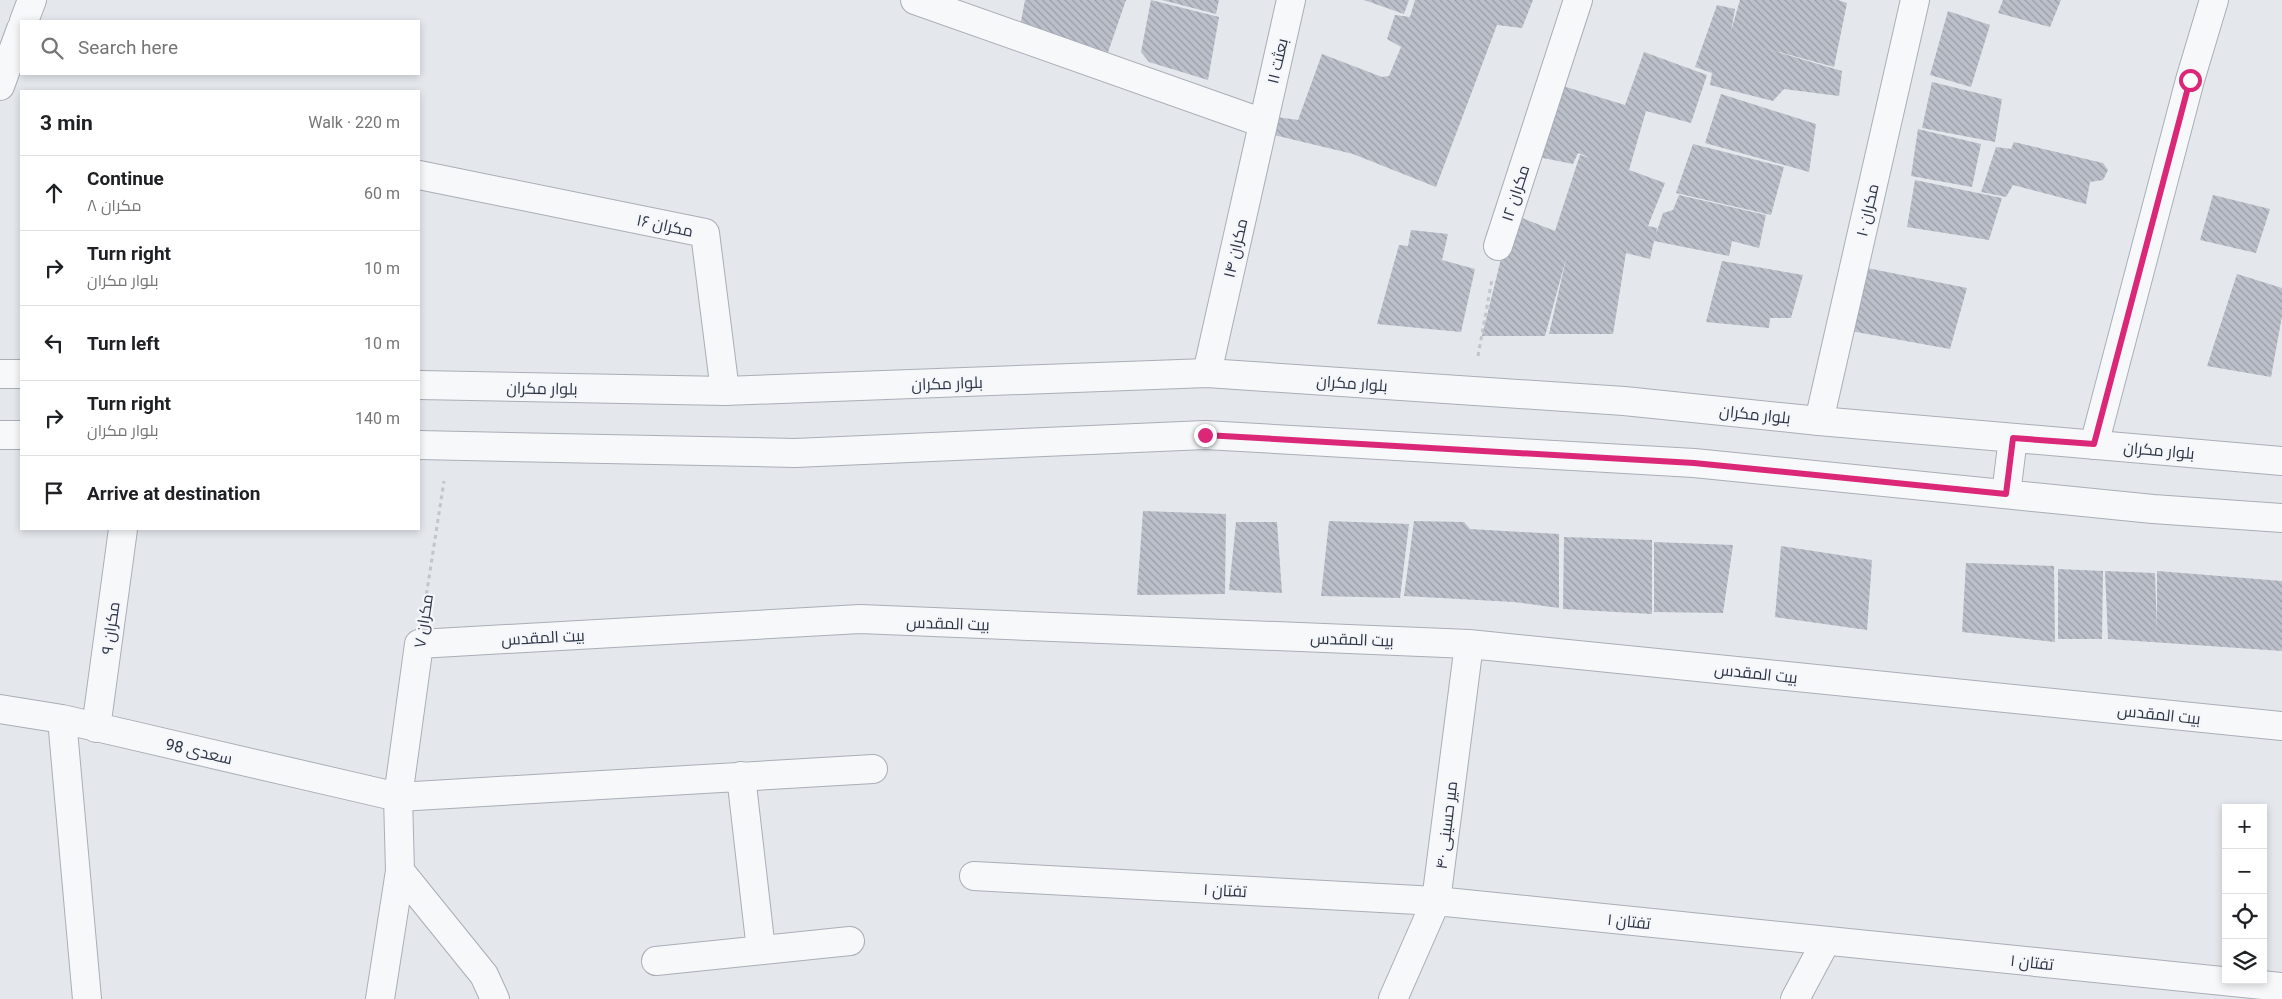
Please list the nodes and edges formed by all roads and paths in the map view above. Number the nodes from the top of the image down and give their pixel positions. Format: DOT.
graph roads {
  1 [pos="32,0"];
  2 [pos="915,0"];
  3 [pos="1291,0"];
  4 [pos="1578,0"];
  5 [pos="1915,0"];
  6 [pos="2214,0"];
  7 [pos="24,20"];
  8 [pos="20,32"];
  9 [pos="0,86"];
  10 [pos="1263,123"];
  11 [pos="420,175"];
  12 [pos="1498,246"];
  13 [pos="1207,373"];
  14 [pos="0,374"];
  15 [pos="20,374"];
  16 [pos="420,385"];
  17 [pos="1472,391"];
  18 [pos="725,392"];
  19 [pos="1819,421"];
  20 [pos="0,434"];
  21 [pos="20,435"];
  22 [pos="2013,438"];
  23 [pos="2094,444"];
  24 [pos="420,445"];
  25 [pos="450,445"];
  26 [pos="2282,461"];
  27 [pos="2006,494"];
  28 [pos="2282,518"];
  29 [pos="123,530"];
  30 [pos="419,644"];
  31 [pos="1469,644"];
  32 [pos="0,709"];
  33 [pos="62,720"];
  34 [pos="2282,726"];
  35 [pos="96,728"];
  36 [pos="873,769"];
  37 [pos="741,776"];
  38 [pos="398,797"];
  39 [pos="400,871"];
  40 [pos="974,876"];
  41 [pos="1436,901"];
  42 [pos="850,941"];
  43 [pos="1826,941"];
  44 [pos="760,950"];
  45 [pos="656,961"];
  46 [pos="2282,987"];
  47 [pos="87,999"];
  48 [pos="380,999"];
  49 [pos="495,999"];
  50 [pos="1394,999"];
  51 [pos="1795,999"];
  1 -- 7 [label="street"];
  2 -- 10 [label="street"];
  3 -- 10 [label="street, بعثت ۱۱"];
  4 -- 12 [label="street, مکران ۱۲"];
  5 -- 19 [label="street, مکران ۱۰"];
  6 -- 23 [label="street"];
  8 -- 9 [label="street"];
  10 -- 13 [label="street, مکران ۱۴"];
  11 -- 18 [label="street, مکران ۱۶"];
  12 -- 17 [label="path"];
  13 -- 17 [label="street, بلوار مکران"];
  13 -- 18 [label="street, بلوار مکران"];
  14 -- 15 [label="street"];
  16 -- 18 [label="street, بلوار مکران"];
  17 -- 19 [label="street, بلوار مکران"];
  19 -- 22 [label="street, بلوار مکران"];
  20 -- 21 [label="street"];
  22 -- 23 [label="street, بلوار مکران"];
  22 -- 27 [label="street"];
  23 -- 26 [label="street, بلوار مکران"];
  24 -- 25 [label="street"];
  25 -- 27 [label="street"];
  25 -- 30 [label="path, مکران ۷"];
  27 -- 28 [label="street"];
  29 -- 35 [label="street, مکران ۹"];
  30 -- 31 [label="street, بیت المقدس"];
  30 -- 38 [label="street, مکران ۷"];
  31 -- 34 [label="street, بیت المقدس"];
  31 -- 41 [label="street, میر حسینی ۴۰"];
  32 -- 33 [label="street, سعدی 98"];
  33 -- 35 [label="street, سعدی 98"];
  33 -- 47 [label="street"];
  35 -- 38 [label="street, سعدی 98"];
  36 -- 37 [label="street, سعدی 98"];
  37 -- 38 [label="street, سعدی 98"];
  37 -- 44 [label="street"];
  38 -- 39 [label="street, مکران ۷"];
  39 -- 48 [label="street, مکران ۷"];
  39 -- 49 [label="street"];
  40 -- 41 [label="street, تفتان ۱"];
  41 -- 43 [label="street, تفتان ۱"];
  41 -- 50 [label="street, میر حسینی ۴۰"];
  42 -- 44 [label="street"];
  43 -- 46 [label="street, تفتان ۱"];
  43 -- 51 [label="street"];
  44 -- 45 [label="street"];
}
